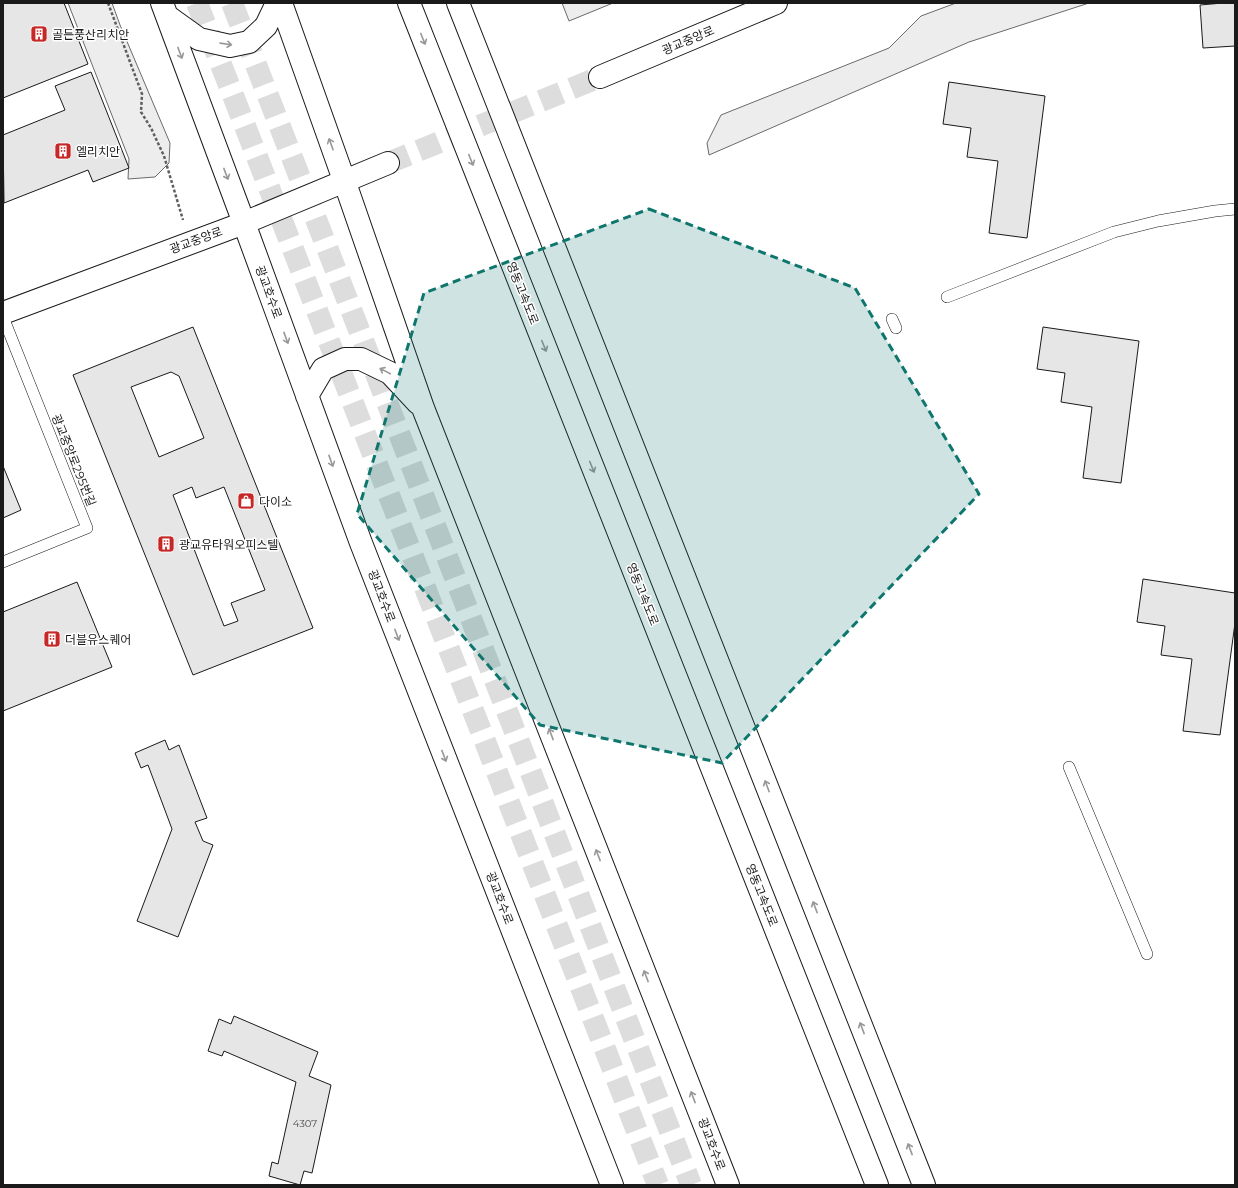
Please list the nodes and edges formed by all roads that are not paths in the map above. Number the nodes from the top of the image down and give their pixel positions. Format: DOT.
graph roads {
  1 [pos="277,3"];
  2 [pos="281,3"];
  3 [pos="409,3"];
  4 [pos="458,3"];
  5 [pos="776,3"];
  6 [pos="164,10"];
  7 [pos="600,77"];
  8 [pos="388,163"];
  9 [pos="344,180"];
  10 [pos="1235,209"];
  11 [pos="244,223"];
  12 [pos="947,297"];
  13 [pos="3,313"];
  14 [pos="3,317"];
  15 [pos="307,396"];
  16 [pos="423,408"];
  17 [pos="3,562"];
  18 [pos="1069,767"];
  19 [pos="1147,954"];
  20 [pos="612,1185"];
  21 [pos="728,1185"];
  22 [pos="877,1185"];
  23 [pos="924,1185"];
  6 -- 1 [label="main road, one-way"];
  9 -- 2 [label="main road, 광교호수로, one-way"];
  3 -- 22 [label="main road, 영동고속도로, one-way"];
  23 -- 4 [label="main road, one-way"];
  5 -- 7 [label="main road, 광교중앙로"];
  6 -- 11 [label="main road, 광교호수로, one-way"];
  8 -- 9 [label="main road, 광교중앙로"];
  9 -- 11 [label="main road, 광교중앙로"];
  9 -- 16 [label="main road, 광교호수로"];
  10 -- 12 [label="lane"];
  11 -- 13 [label="main road, 광교중앙로"];
  11 -- 15 [label="main road, 광교호수로, one-way"];
  14 -- 17 [label="lane, 광교중앙로295번길"];
  16 -- 15 [label="main road, one-way"];
  15 -- 20 [label="main road, 광교호수로, one-way"];
  21 -- 16 [label="main road, 광교호수로, one-way"];
  18 -- 19 [label="lane"];
}
